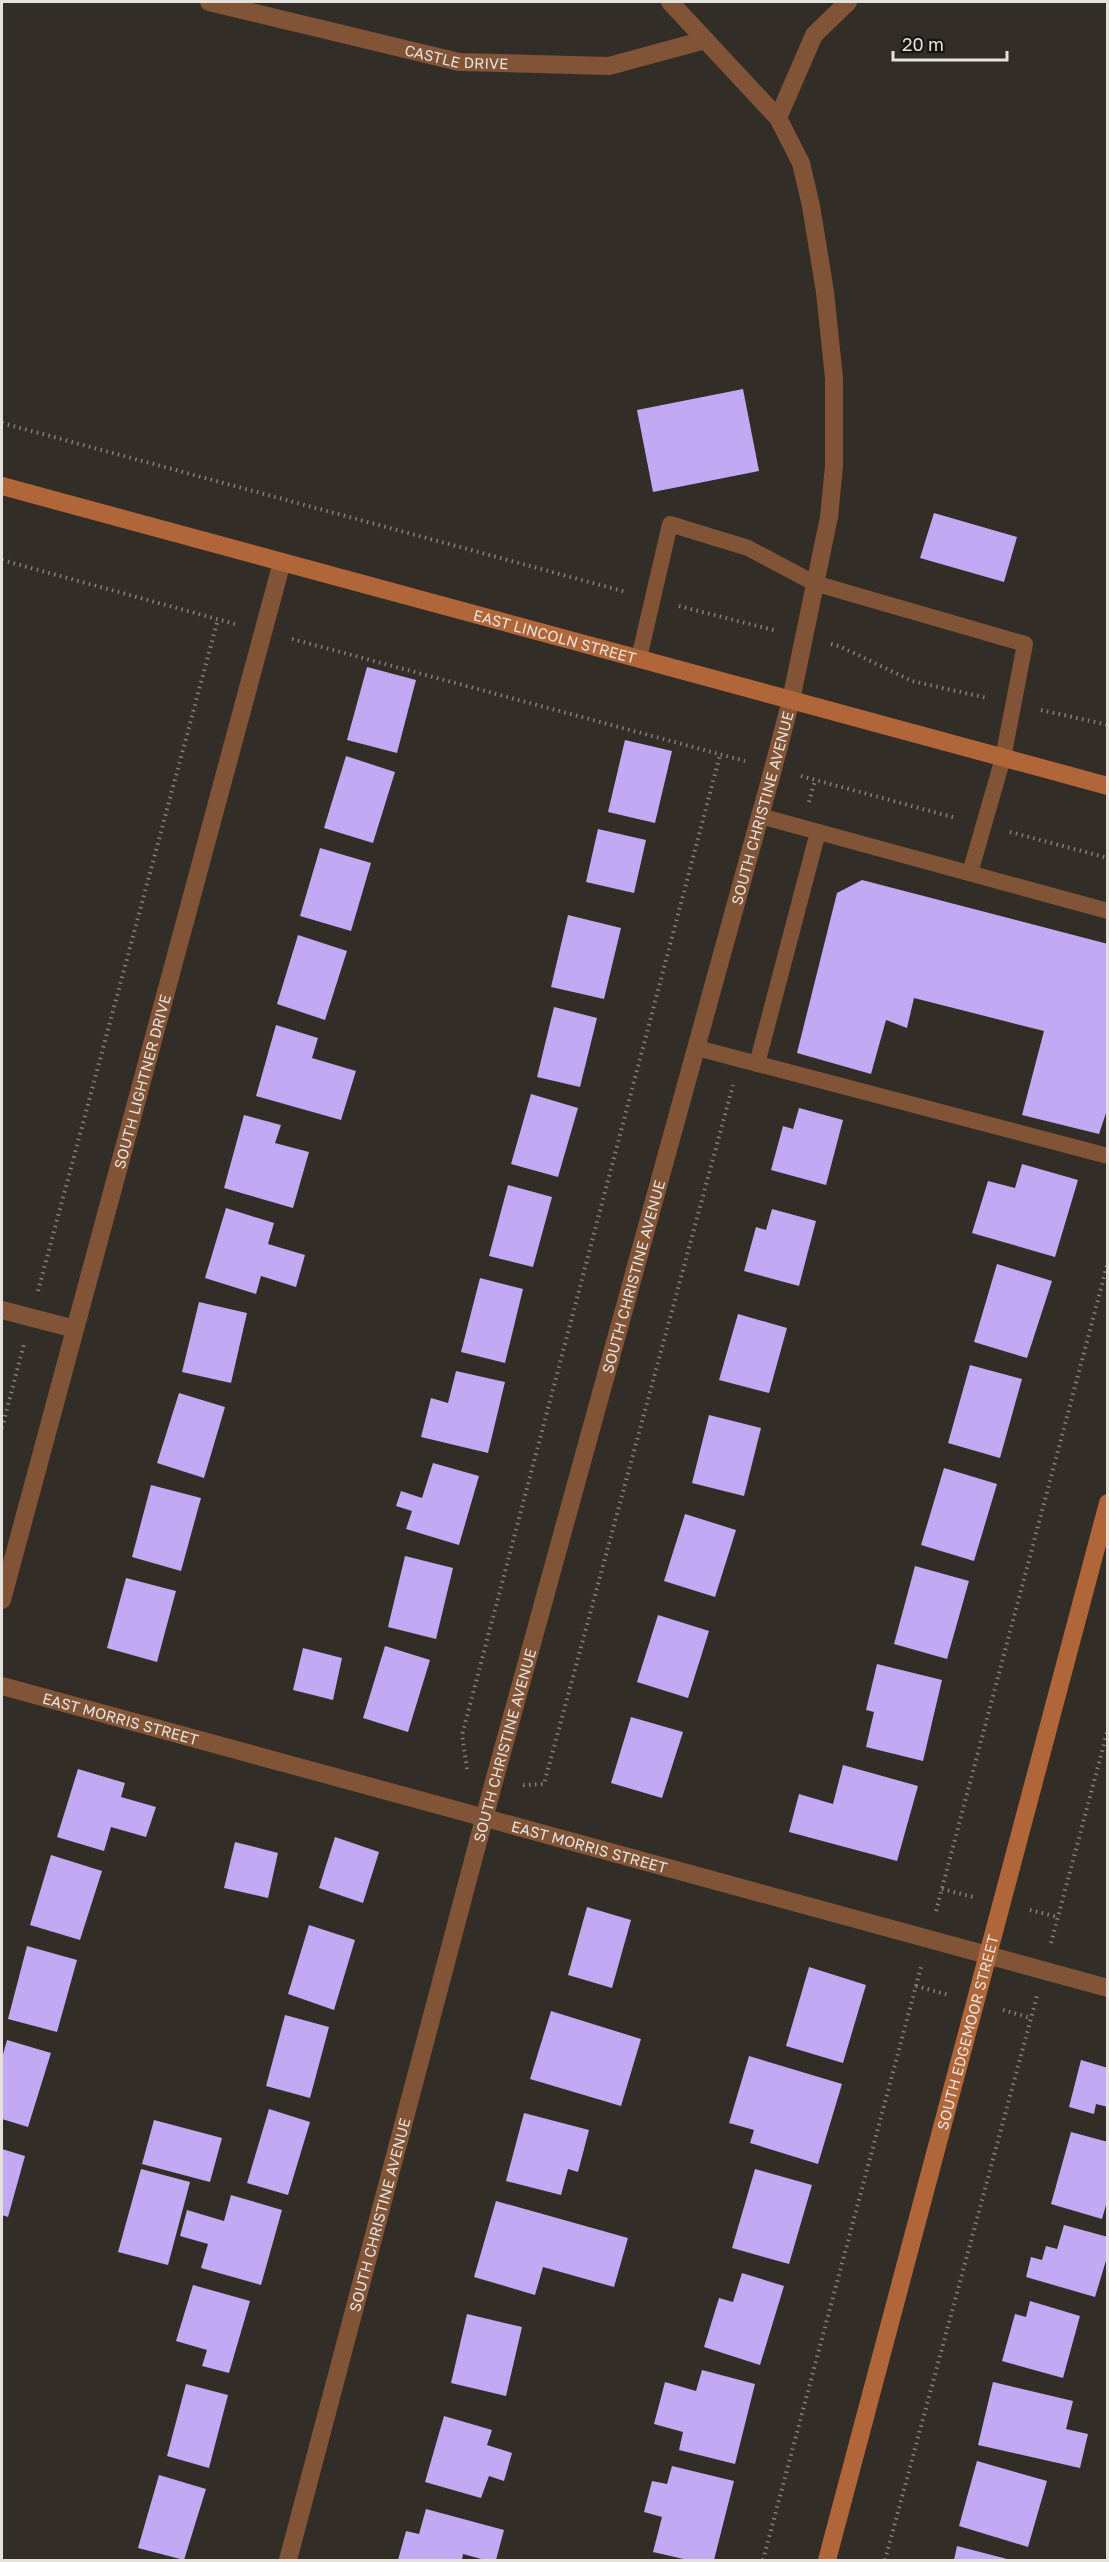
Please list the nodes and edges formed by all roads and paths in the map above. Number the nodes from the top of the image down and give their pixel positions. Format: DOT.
graph roads {
  1 [pos="209,2"];
  2 [pos="670,2"];
  3 [pos="848,2"];
  4 [pos="705,40"];
  5 [pos="778,118"];
  6 [pos="2,423"];
  7 [pos="2,486"];
  8 [pos="2,560"];
  9 [pos="282,562"];
  10 [pos="814,583"];
  11 [pos="652,599"];
  12 [pos="218,619"];
  13 [pos="263,632"];
  14 [pos="803,637"];
  15 [pos="639,658"];
  16 [pos="791,700"];
  17 [pos="1013,704"];
  18 [pos="1107,725"];
  19 [pos="1002,758"];
  20 [pos="773,769"];
  21 [pos="1107,786"];
  22 [pos="760,816"];
  23 [pos="984,825"];
  24 [pos="818,832"];
  25 [pos="1107,858"];
  26 [pos="970,873"];
  27 [pos="1107,910"];
  28 [pos="697,1048"];
  29 [pos="758,1064"];
  30 [pos="1107,1156"];
  31 [pos="2,1310"];
  32 [pos="31,1317"];
  33 [pos="75,1329"];
  34 [pos="2,1428"];
  35 [pos="1107,1503"];
  36 [pos="2,1600"];
  37 [pos="2,1686"];
  38 [pos="1107,1729"];
  39 [pos="484,1819"];
  40 [pos="986,1955"];
  41 [pos="1044,1971"];
  42 [pos="1107,1988"];
  43 [pos="288,2560"];
  44 [pos="827,2560"];
  45 [pos="885,2560"];
  1 -- 4 [label="street, CASTLE DRIVE"];
  2 -- 4 [label="street, SOUTH CHRISTINE AVENUE"];
  3 -- 5 [label="street"];
  4 -- 5 [label="street, SOUTH CHRISTINE AVENUE"];
  5 -- 10 [label="street, SOUTH CHRISTINE AVENUE"];
  6 -- 11 [label="path"];
  7 -- 9 [label="street, EAST LINCOLN STREET"];
  8 -- 12 [label="path"];
  9 -- 13 [label="street, SOUTH LIGHTNER DRIVE"];
  9 -- 15 [label="street, EAST LINCOLN STREET"];
  10 -- 11 [label="lane"];
  10 -- 14 [label="street, SOUTH CHRISTINE AVENUE"];
  10 -- 17 [label="lane"];
  11 -- 14 [label="path"];
  11 -- 15 [label="lane"];
  12 -- 13 [label="path"];
  12 -- 32 [label="path"];
  13 -- 20 [label="path"];
  13 -- 33 [label="street, SOUTH LIGHTNER DRIVE"];
  14 -- 16 [label="street, SOUTH CHRISTINE AVENUE"];
  14 -- 17 [label="path"];
  15 -- 16 [label="street, EAST LINCOLN STREET"];
  16 -- 19 [label="street, EAST LINCOLN STREET"];
  16 -- 20 [label="street, SOUTH CHRISTINE AVENUE"];
  17 -- 18 [label="path"];
  17 -- 19 [label="lane"];
  19 -- 21 [label="street, EAST LINCOLN STREET"];
  19 -- 23 [label="lane"];
  20 -- 22 [label="street, SOUTH CHRISTINE AVENUE"];
  20 -- 23 [label="path"];
  22 -- 24 [label="lane"];
  22 -- 28 [label="street, SOUTH CHRISTINE AVENUE"];
  23 -- 25 [label="path"];
  23 -- 26 [label="lane"];
  24 -- 26 [label="lane"];
  24 -- 29 [label="lane"];
  26 -- 27 [label="lane"];
  28 -- 29 [label="lane"];
  28 -- 39 [label="street, SOUTH CHRISTINE AVENUE"];
  29 -- 30 [label="lane"];
  31 -- 32 [label="street"];
  32 -- 33 [label="street"];
  32 -- 34 [label="path"];
  33 -- 36 [label="street, SOUTH LIGHTNER DRIVE"];
  35 -- 40 [label="street, SOUTH EDGEMOOR STREET"];
  37 -- 39 [label="street, EAST MORRIS STREET"];
  38 -- 41 [label="path"];
  39 -- 40 [label="street, EAST MORRIS STREET"];
  39 -- 43 [label="street, SOUTH CHRISTINE AVENUE"];
  40 -- 41 [label="street, EAST MORRIS STREET"];
  40 -- 44 [label="street, SOUTH EDGEMOOR STREET"];
  41 -- 42 [label="street, EAST MORRIS STREET"];
  41 -- 45 [label="path"];
}
